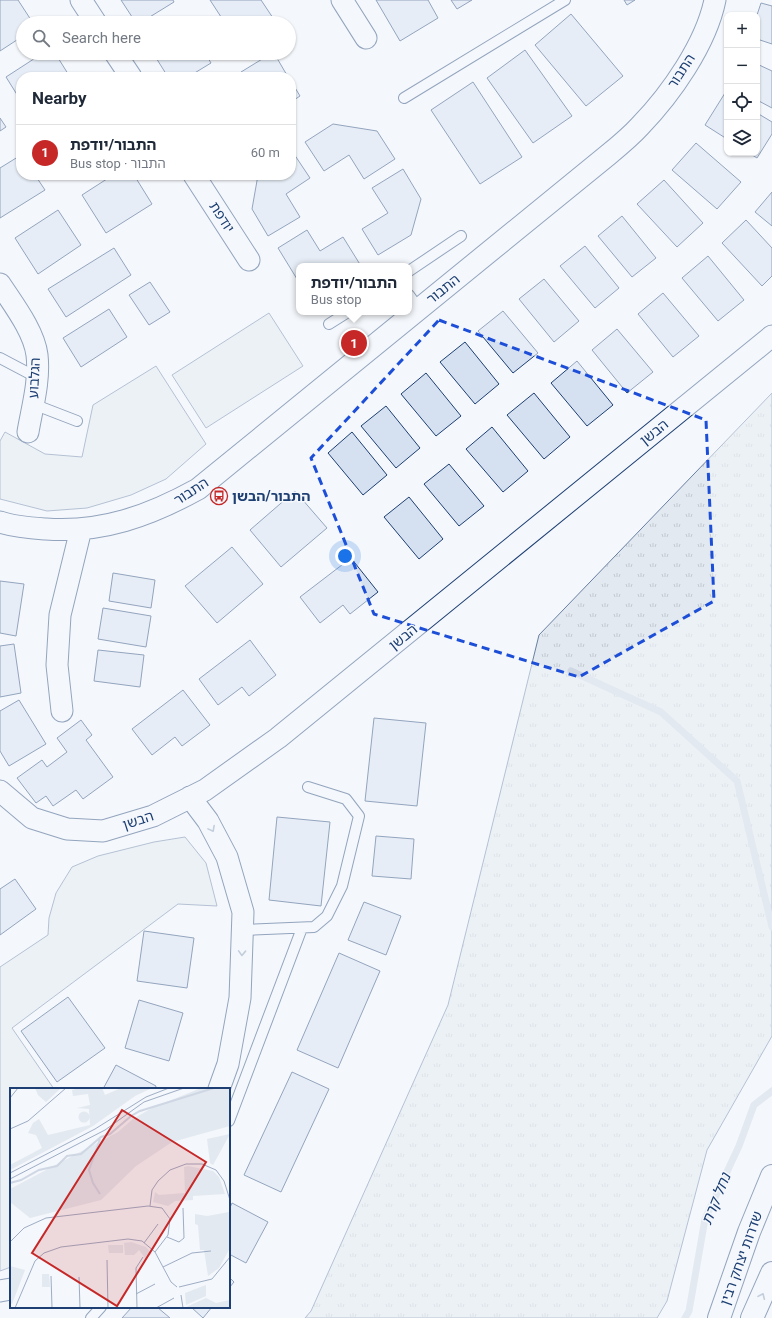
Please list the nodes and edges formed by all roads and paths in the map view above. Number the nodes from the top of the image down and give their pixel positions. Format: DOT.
graph roads {
  1 [pos="81,0"];
  2 [pos="342,0"];
  3 [pos="565,0"];
  4 [pos="715,0"];
  5 [pos="91,16"];
  6 [pos="366,38"];
  7 [pos="120,60"];
  8 [pos="128,72"];
  9 [pos="404,98"];
  10 [pos="197,180"];
  11 [pos="461,236"];
  12 [pos="249,260"];
  13 [pos="412,269"];
  14 [pos="0,284"];
  15 [pos="414,302"];
  16 [pos="343,315"];
  17 [pos="399,315"];
  18 [pos="329,324"];
  19 [pos="772,336"];
  20 [pos="0,358"];
  21 [pos="36,376"];
  22 [pos="33,404"];
  23 [pos="77,421"];
  24 [pos="28,432"];
  25 [pos="0,522"];
  26 [pos="81,529"];
  27 [pos="62,711"];
  28 [pos="308,787"];
  29 [pos="0,791"];
  30 [pos="190,797"];
  31 [pos="302,928"];
  32 [pos="243,930"];
  33 [pos="219,1088"];
  34 [pos="230,1119"];
  35 [pos="772,1176"];
  36 [pos="772,1273"];
  37 [pos="10,1289"];
  38 [pos="0,1291"];
  39 [pos="100,1308"];
  40 [pos="91,1318"];
  41 [pos="719,1318"];
  42 [pos="752,1318"];
  1 -- 5 [label="street"];
  2 -- 6 [label="street"];
  3 -- 9 [label="lane"];
  4 -- 15 [label="street, התבור"];
  7 -- 8 [label="street"];
  10 -- 12 [label="street, יודפת"];
  11 -- 13 [label="lane"];
  14 -- 21 [label="street, הגלבוע"];
  16 -- 18 [label="lane"];
  17 -- 26 [label="street, התבור"];
  19 -- 30 [label="street, הבשן"];
  20 -- 21 [label="lane"];
  21 -- 22 [label="street, הגלבוע"];
  22 -- 23 [label="lane"];
  22 -- 24 [label="street, הגלבוע"];
  25 -- 26 [label="street, התבור"];
  26 -- 27 [label="street"];
  28 -- 31 [label="lane"];
  29 -- 30 [label="street, הבשן"];
  30 -- 32 [label="street, one-way"];
  31 -- 32 [label="lane"];
  31 -- 34 [label="lane"];
  32 -- 33 [label="street, one-way"];
  35 -- 41 [label="main road, שדרות יצחק רבין"];
  42 -- 36 [label="main road, one-way"];
  37 -- 38 [label="street"];
  39 -- 40 [label="lane"];
}
